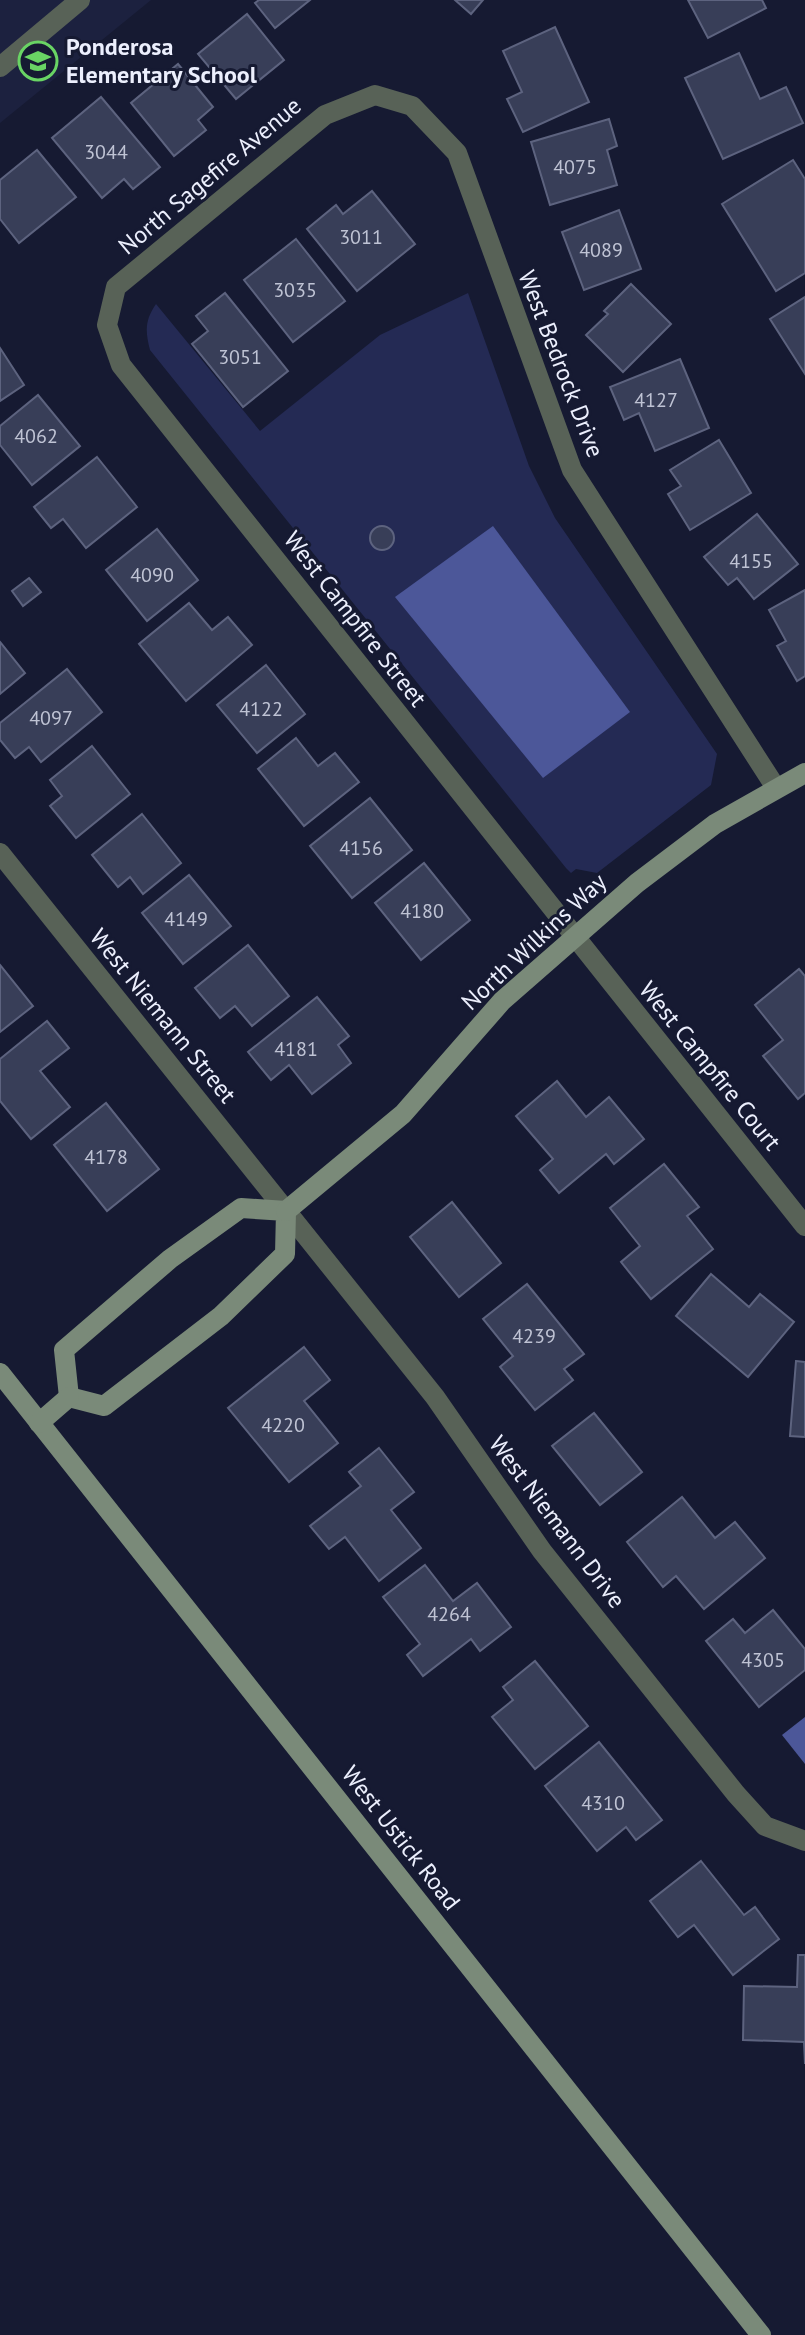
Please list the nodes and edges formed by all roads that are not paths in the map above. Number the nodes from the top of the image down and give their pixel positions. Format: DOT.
graph roads {
  1 [pos="80,0"];
  2 [pos="56,8"];
  3 [pos="0,67"];
  4 [pos="375,95"];
  5 [pos="107,325"];
  6 [pos="805,773"];
  7 [pos="776,788"];
  8 [pos="0,853"];
  9 [pos="574,938"];
  10 [pos="286,1211"];
  11 [pos="805,1226"];
  12 [pos="0,1373"];
  13 [pos="69,1397"];
  14 [pos="39,1423"];
  15 [pos="805,1841"];
  16 [pos="761,2335"];
  1 -- 2 [label="street"];
  2 -- 3 [label="street"];
  4 -- 5 [label="street, North Sagefire Avenue"];
  4 -- 7 [label="street, West Bedrock Drive"];
  5 -- 9 [label="street, West Campfire Street"];
  6 -- 7 [label="street, North Wilkins Way"];
  7 -- 9 [label="street, North Wilkins Way"];
  8 -- 10 [label="street, West Niemann Street"];
  9 -- 10 [label="street, North Wilkins Way"];
  9 -- 11 [label="street, West Campfire Court"];
  10 -- 13 [label="street"];
  10 -- 13 [label="street"];
  10 -- 15 [label="street, West Niemann Drive"];
  12 -- 14 [label="street, West Ustick Road"];
  13 -- 14 [label="street"];
  14 -- 16 [label="street, West Ustick Road"];
}
